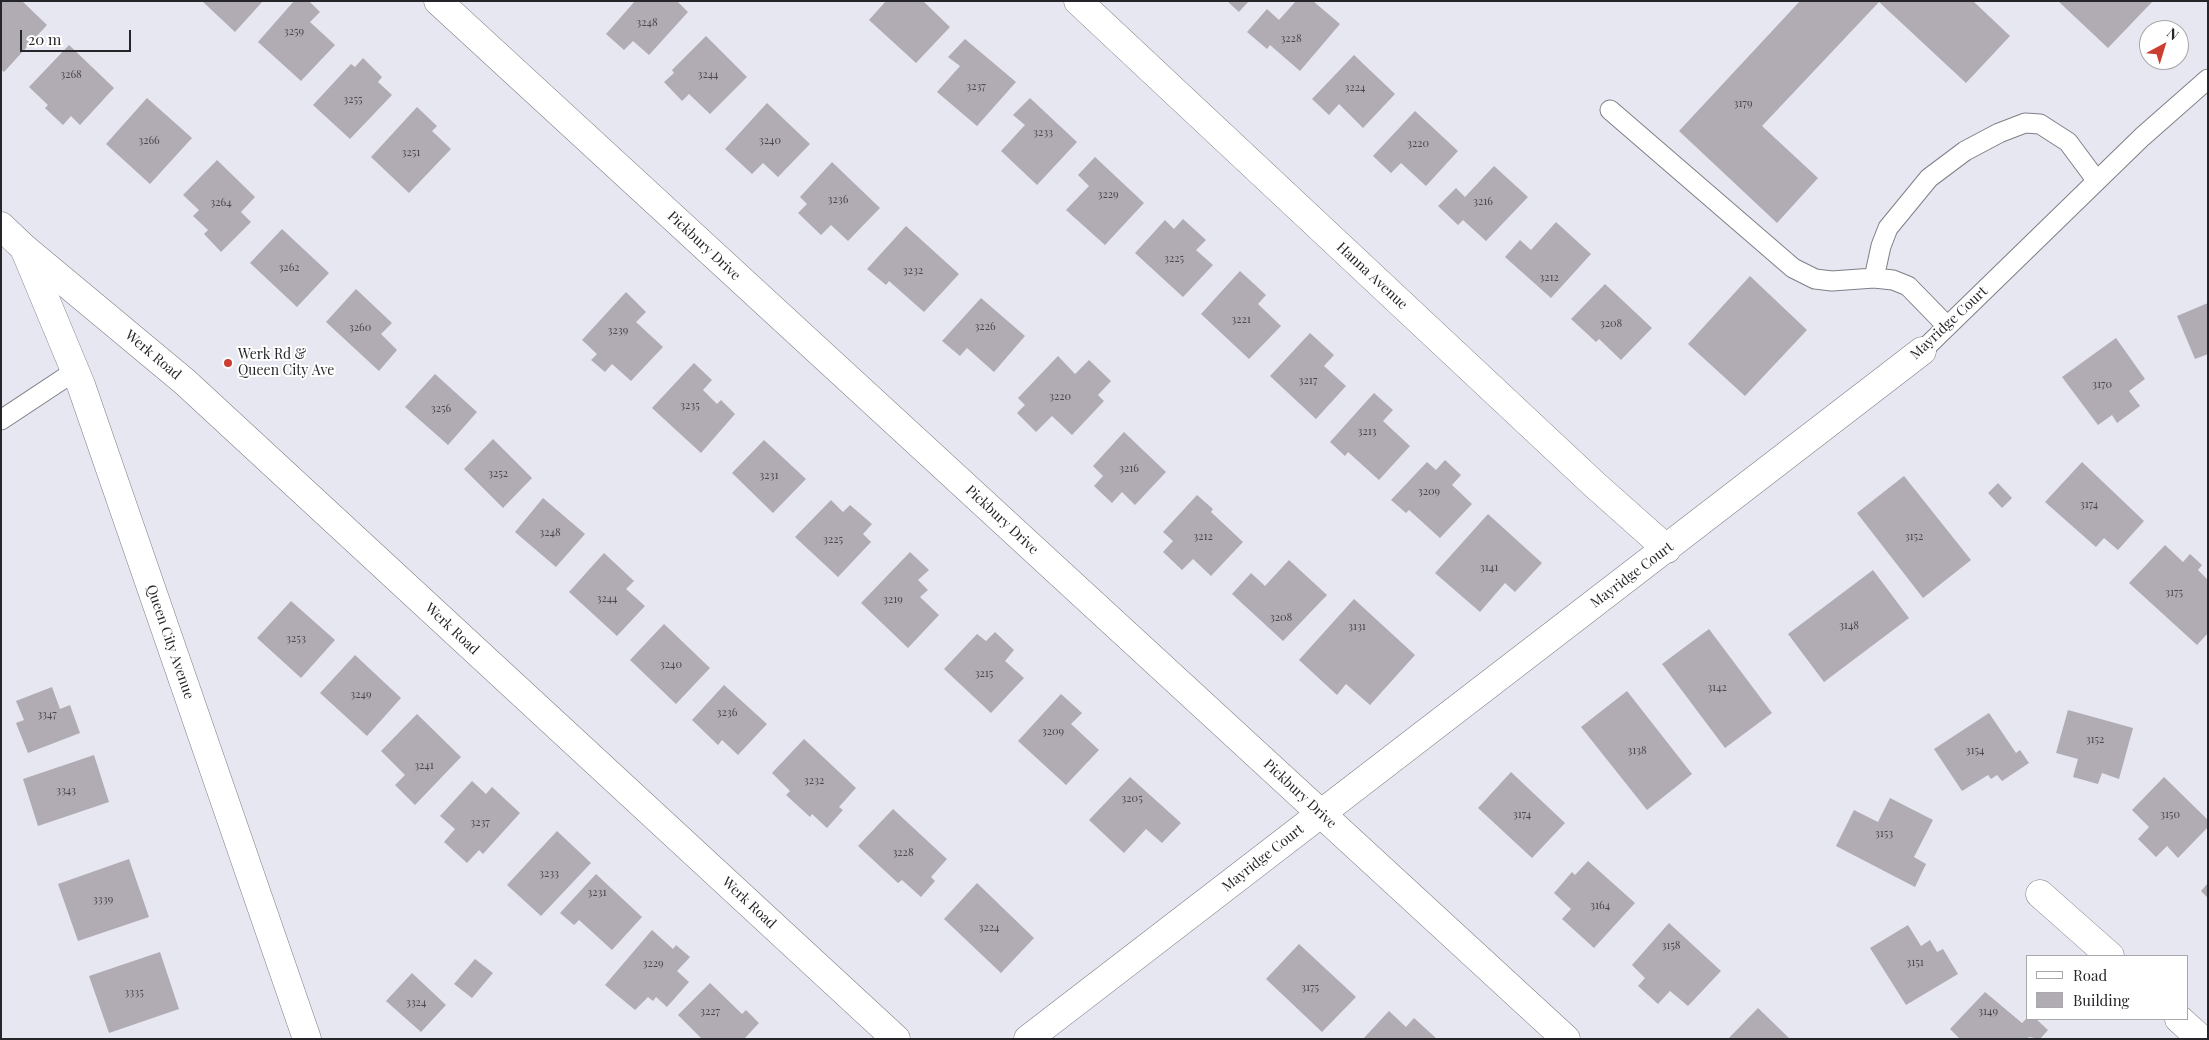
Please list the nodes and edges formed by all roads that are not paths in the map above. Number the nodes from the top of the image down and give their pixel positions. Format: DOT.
graph roads {
  1 [pos="438,1"];
  2 [pos="1078,1"];
  3 [pos="2208,79"];
  4 [pos="1610,110"];
  5 [pos="2097,181"];
  6 [pos="1,226"];
  7 [pos="24,248"];
  8 [pos="1874,278"];
  9 [pos="1947,326"];
  10 [pos="1922,351"];
  11 [pos="75,371"];
  12 [pos="1,420"];
  13 [pos="1667,549"];
  14 [pos="1321,813"];
  15 [pos="2040,894"];
  16 [pos="2109,955"];
  17 [pos="2180,1020"];
  18 [pos="308,1039"];
  19 [pos="896,1039"];
  20 [pos="1028,1039"];
  21 [pos="1566,1039"];
  22 [pos="2201,1039"];
  1 -- 14 [label="street, Pickbury Drive"];
  2 -- 13 [label="street, Hanna Avenue"];
  3 -- 5 [label="lane, Mayridge Court"];
  4 -- 8 [label="lane"];
  5 -- 8 [label="lane"];
  5 -- 9 [label="lane, Mayridge Court"];
  6 -- 7 [label="street, Werk Road"];
  7 -- 11 [label="street, Queen City Avenue"];
  7 -- 19 [label="street, Werk Road"];
  8 -- 9 [label="lane"];
  9 -- 10 [label="lane, Mayridge Court"];
  10 -- 13 [label="street, Mayridge Court"];
  11 -- 12 [label="lane"];
  11 -- 18 [label="street, Queen City Avenue"];
  13 -- 14 [label="street, Mayridge Court"];
  14 -- 20 [label="street, Mayridge Court"];
  14 -- 21 [label="street, Pickbury Drive"];
  15 -- 16 [label="street"];
  17 -- 22 [label="street"];
}
